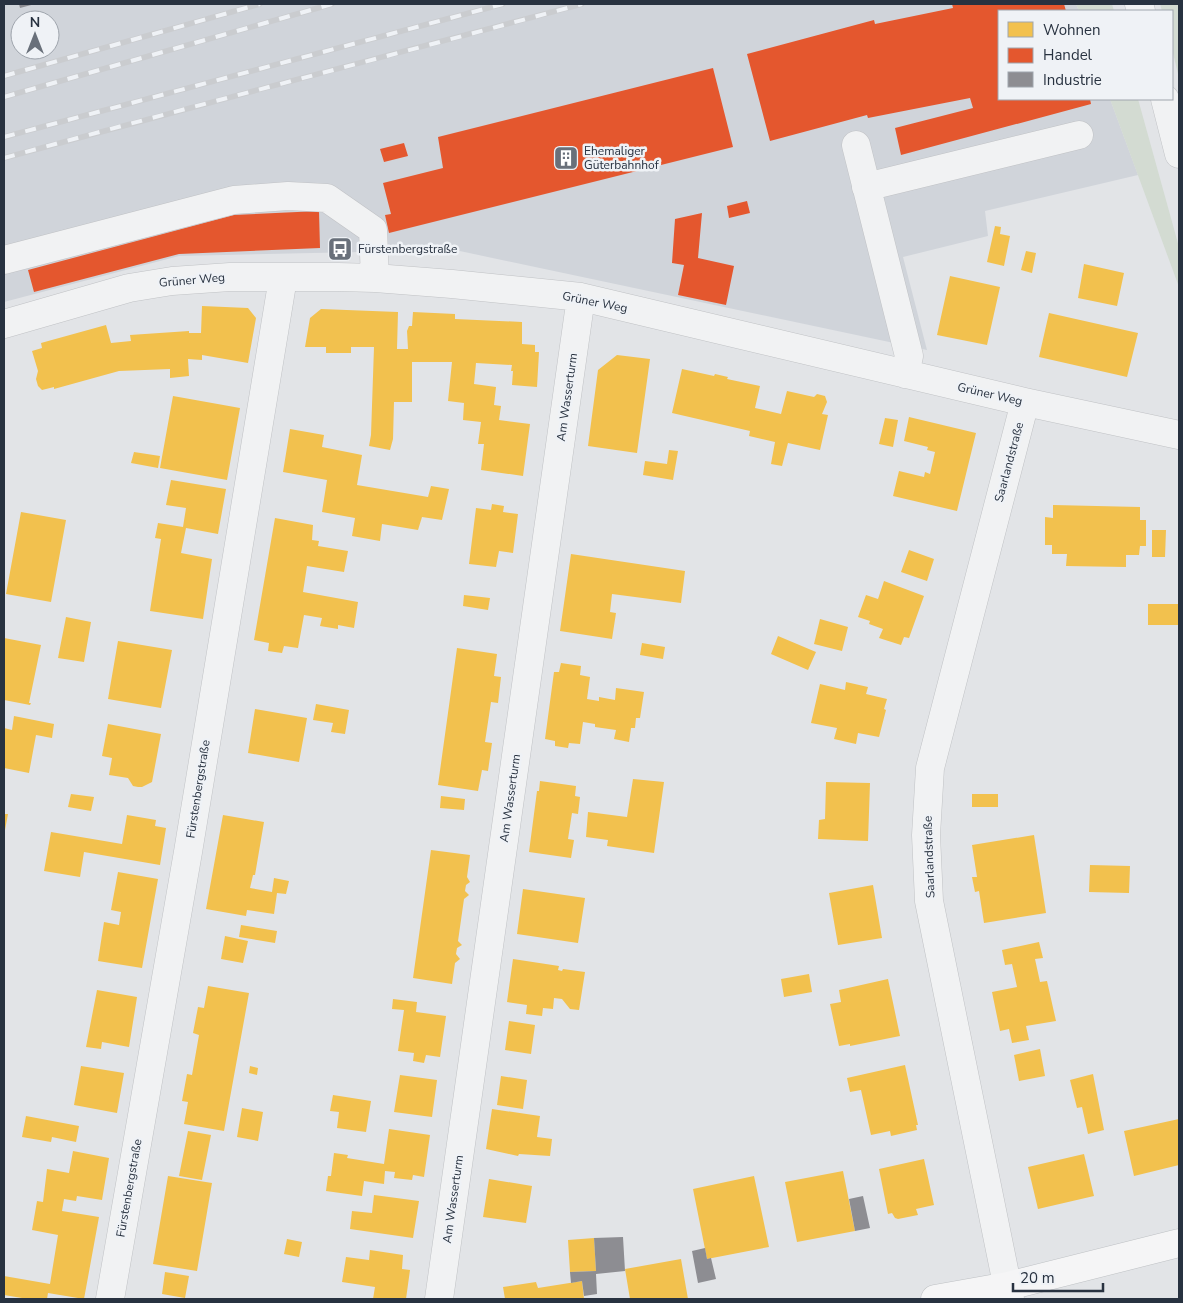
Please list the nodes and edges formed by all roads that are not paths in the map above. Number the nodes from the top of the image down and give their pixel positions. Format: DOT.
graph roads {
  1 [pos="1165,100"];
  2 [pos="1079,135"];
  3 [pos="856,145"];
  4 [pos="1179,154"];
  5 [pos="866,186"];
  6 [pos="4,260"];
  7 [pos="283,278"];
  8 [pos="376,278"];
  9 [pos="581,297"];
  10 [pos="4,324"];
  11 [pos="905,374"];
  12 [pos="1025,402"];
  13 [pos="1179,435"];
  14 [pos="1179,1243"];
  15 [pos="1009,1293"];
  16 [pos="110,1299"];
  17 [pos="439,1299"];
  18 [pos="935,1299"];
  1 -- 4 [label="street"];
  2 -- 5 [label="street"];
  3 -- 5 [label="street"];
  5 -- 11 [label="street"];
  6 -- 8 [label="street"];
  7 -- 8 [label="street, Grüner Weg"];
  7 -- 10 [label="street, Grüner Weg"];
  7 -- 16 [label="street, Fürstenbergstraße"];
  8 -- 9 [label="street, Grüner Weg"];
  9 -- 11 [label="street, Grüner Weg"];
  9 -- 17 [label="street, Am Wasserturm"];
  11 -- 12 [label="street, Grüner Weg"];
  12 -- 13 [label="street, Grüner Weg"];
  12 -- 15 [label="street, Saarlandstraße"];
  14 -- 15 [label="main road"];
  15 -- 18 [label="main road"];
}
